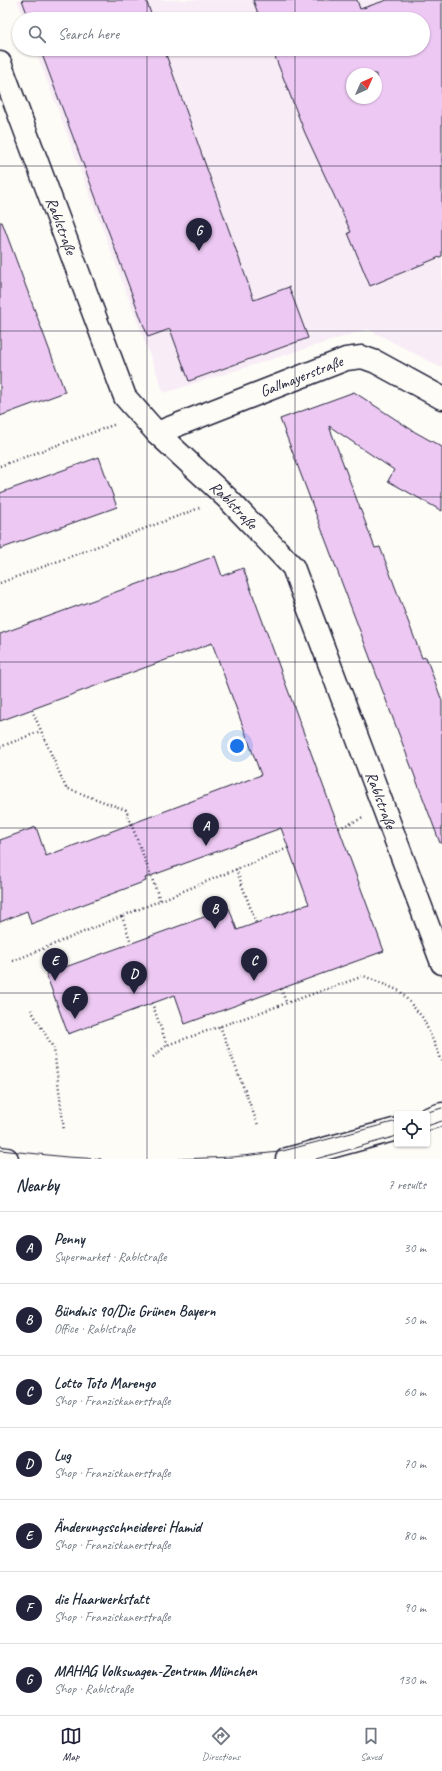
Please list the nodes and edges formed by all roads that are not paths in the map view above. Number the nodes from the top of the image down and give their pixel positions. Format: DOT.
graph roads {
  1 [pos="0,64"];
  2 [pos="442,398"];
  3 [pos="157,433"];
  4 [pos="442,963"];
  5 [pos="442,1114"];
  6 [pos="430,1118"];
  7 [pos="394,1130"];
  8 [pos="0,1158"];
  9 [pos="7,1159"];
  10 [pos="288,1159"];
  1 -- 3 [label="street, Rablstraße"];
  2 -- 3 [label="street, Gallmayerstraße"];
  3 -- 4 [label="street, Rablstraße"];
  5 -- 6 [label="street"];
  7 -- 10 [label="street"];
  8 -- 9 [label="street"];
}
